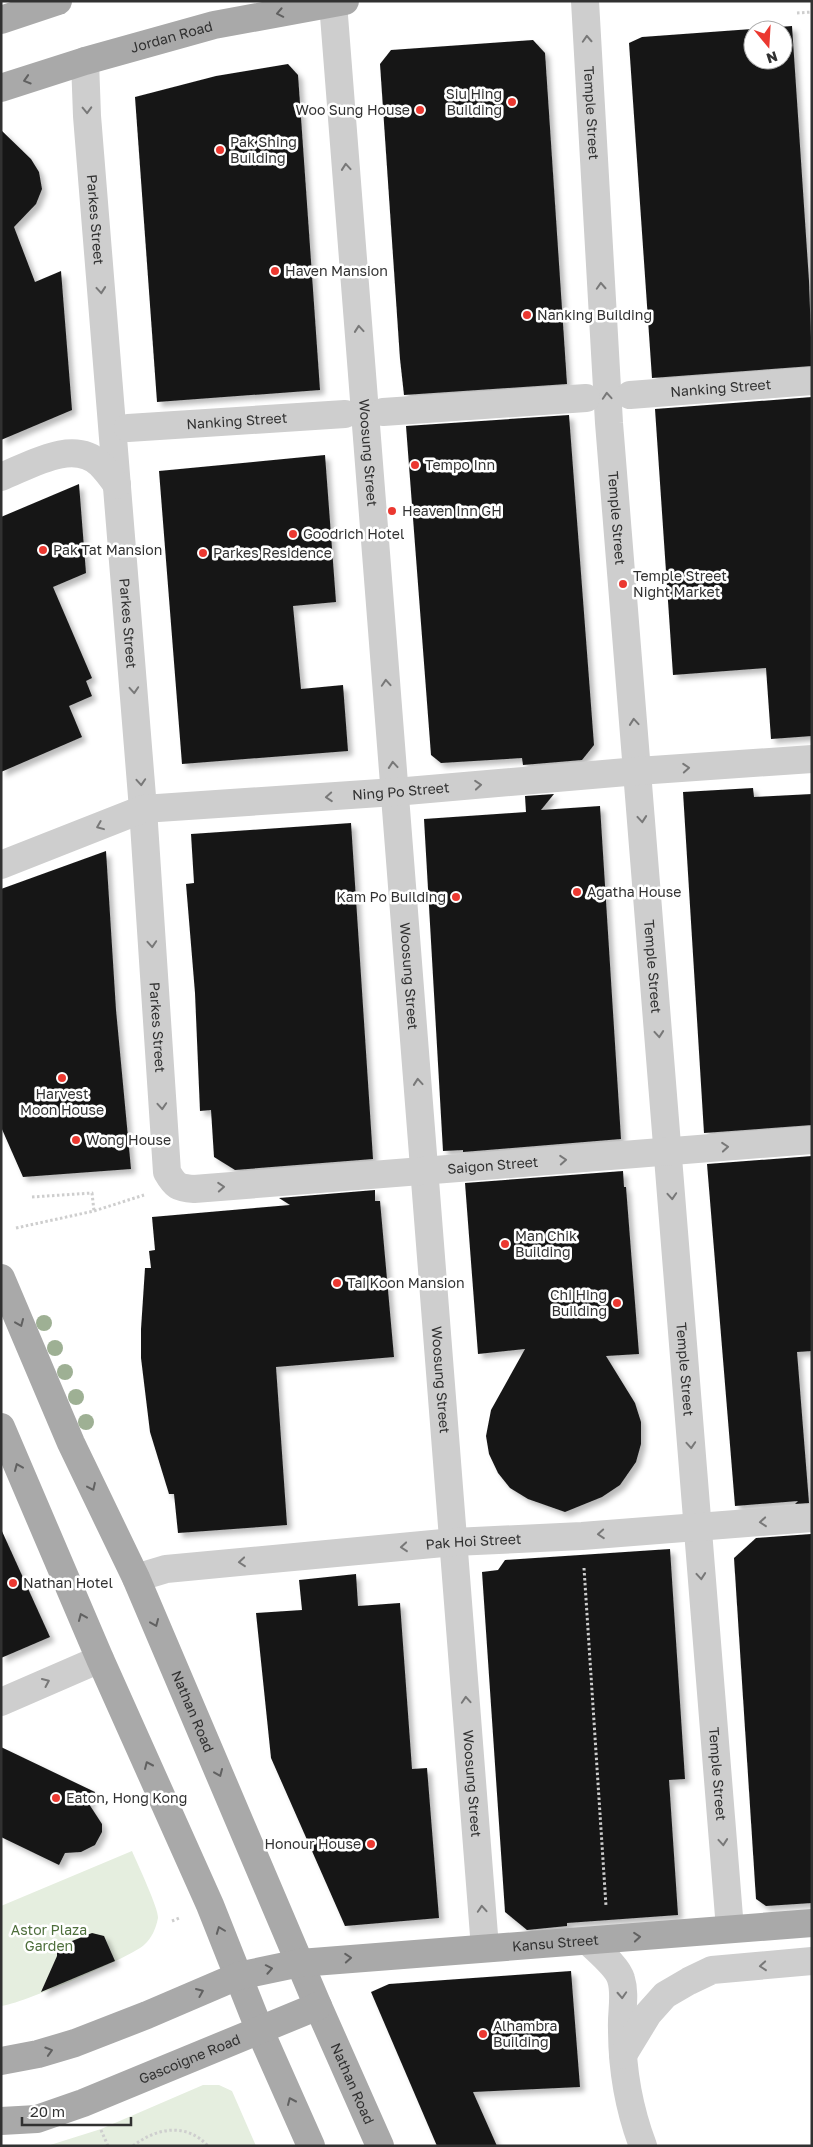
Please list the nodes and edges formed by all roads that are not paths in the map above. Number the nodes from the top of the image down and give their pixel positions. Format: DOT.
graph roads {
  1 [pos="585,1"];
  2 [pos="55,2"];
  3 [pos="339,2"];
  4 [pos="1,20"];
  5 [pos="85,61"];
  6 [pos="1,88"];
  7 [pos="812,380"];
  8 [pos="630,395"];
  9 [pos="586,398"];
  10 [pos="383,412"];
  11 [pos="345,414"];
  12 [pos="128,428"];
  13 [pos="1,477"];
  14 [pos="117,485"];
  15 [pos="812,759"];
  16 [pos="638,771"];
  17 [pos="395,792"];
  18 [pos="143,809"];
  19 [pos="1,865"];
  20 [pos="812,1140"];
  21 [pos="668,1152"];
  22 [pos="424,1170"];
  23 [pos="161,1188"];
  24 [pos="1,1278"];
  25 [pos="1,1427"];
  26 [pos="812,1518"];
  27 [pos="697,1527"];
  28 [pos="454,1542"];
  29 [pos="136,1578"];
  30 [pos="100,1659"];
  31 [pos="1,1702"];
  32 [pos="812,1923"];
  33 [pos="730,1929"];
  34 [pos="588,1941"];
  35 [pos="485,1948"];
  36 [pos="812,1962"];
  37 [pos="300,1963"];
  38 [pos="238,1976"];
  39 [pos="318,2006"];
  40 [pos="260,2031"];
  41 [pos="623,2055"];
  42 [pos="1,2061"];
  43 [pos="1,2121"];
  44 [pos="311,2146"];
  45 [pos="380,2146"];
  46 [pos="643,2146"];
  16 -- 1 [label="street, Temple Street, one-way"];
  2 -- 4 [label="main road"];
  3 -- 5 [label="main road, Jordan Road, one-way"];
  17 -- 3 [label="street, Woosung Street, one-way"];
  5 -- 6 [label="main road, Jordan Road, one-way"];
  5 -- 14 [label="street, Parkes Street, one-way"];
  7 -- 8 [label="street, Nanking Street"];
  9 -- 10 [label="street"];
  11 -- 12 [label="street, Nanking Street"];
  13 -- 14 [label="street"];
  14 -- 18 [label="street, Parkes Street, one-way"];
  16 -- 15 [label="street, Ning Po Street, one-way"];
  17 -- 16 [label="street, Ning Po Street, one-way"];
  16 -- 21 [label="street, Temple Street, one-way"];
  17 -- 18 [label="street, Ning Po Street, one-way"];
  22 -- 17 [label="street, Woosung Street, one-way"];
  18 -- 19 [label="street, Ning Po Street, one-way"];
  18 -- 23 [label="street, Parkes Street, one-way"];
  21 -- 20 [label="street, Saigon Street, one-way"];
  22 -- 21 [label="street, Saigon Street, one-way"];
  21 -- 27 [label="street, Temple Street, one-way"];
  23 -- 22 [label="street, Saigon Street, one-way"];
  22 -- 28 [label="street, Woosung Street"];
  24 -- 29 [label="main road, Nathan Road, one-way"];
  30 -- 25 [label="main road, one-way"];
  26 -- 27 [label="street, Pak Hoi Street, one-way"];
  27 -- 28 [label="street, Pak Hoi Street, one-way"];
  27 -- 33 [label="street, Temple Street, one-way"];
  28 -- 29 [label="street, Pak Hoi Street, one-way"];
  35 -- 28 [label="street, Woosung Street, one-way"];
  29 -- 37 [label="main road, Nathan Road, one-way"];
  31 -- 30 [label="street, one-way"];
  38 -- 30 [label="main road, one-way"];
  32 -- 33 [label="main road, Kansu Street"];
  34 -- 33 [label="main road, Kansu Street, one-way"];
  34 -- 35 [label="main road, Kansu Street"];
  34 -- 41 [label="street, one-way"];
  37 -- 35 [label="main road, Kansu Street, one-way"];
  36 -- 41 [label="street, one-way"];
  38 -- 37 [label="main road, one-way"];
  37 -- 39 [label="main road, Nathan Road"];
  38 -- 40 [label="main road"];
  42 -- 38 [label="main road, one-way"];
  39 -- 40 [label="main road, Gascoigne Road"];
  39 -- 45 [label="main road, Nathan Road"];
  40 -- 43 [label="main road, Gascoigne Road"];
  44 -- 40 [label="main road, one-way"];
  41 -- 46 [label="street"];
}
